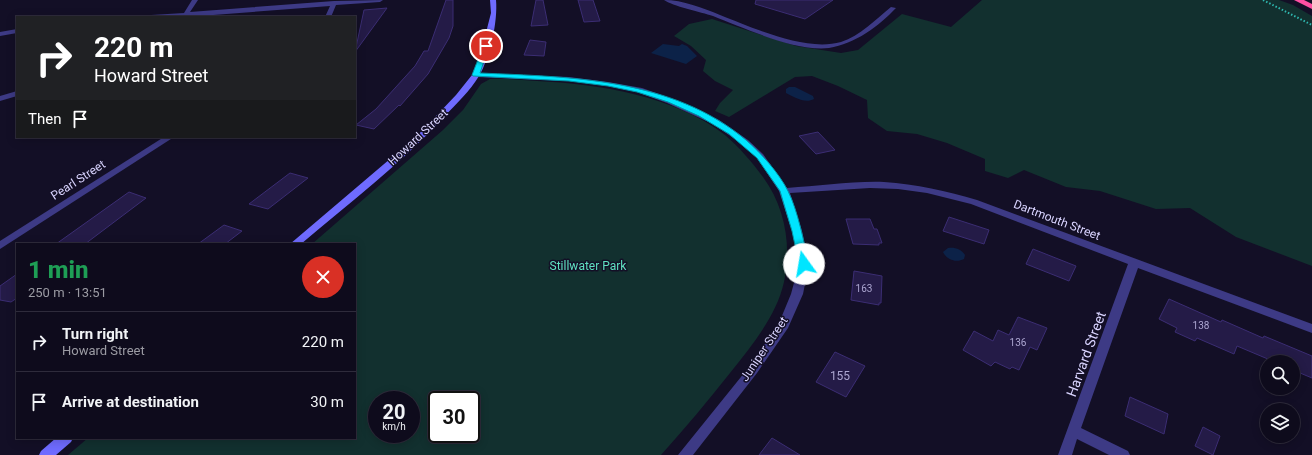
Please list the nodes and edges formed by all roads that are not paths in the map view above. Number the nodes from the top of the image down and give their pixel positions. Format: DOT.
graph roads {
  1 [pos="195,0"];
  2 [pos="380,0"];
  3 [pos="493,0"];
  4 [pos="667,0"];
  5 [pos="1298,0"];
  6 [pos="334,4"];
  7 [pos="1312,7"];
  8 [pos="893,8"];
  9 [pos="185,16"];
  10 [pos="328,16"];
  11 [pos="16,31"];
  12 [pos="0,34"];
  13 [pos="476,75"];
  14 [pos="16,93"];
  15 [pos="0,99"];
  16 [pos="168,138"];
  17 [pos="784,191"];
  18 [pos="296,243"];
  19 [pos="0,246"];
  20 [pos="1134,263"];
  21 [pos="1312,329"];
  22 [pos="1074,431"];
  23 [pos="65,439"];
  24 [pos="46,455"];
  25 [pos="685,455"];
  26 [pos="1065,455"];
  27 [pos="1123,455"];
  1 -- 9 [label="street"];
  2 -- 6 [label="street"];
  3 -- 13 [label="street, Howard Street"];
  4 -- 8 [label="lane"];
  5 -- 7 [label="highway"];
  6 -- 9 [label="street"];
  6 -- 10 [label="street"];
  11 -- 12 [label="street"];
  13 -- 17 [label="street, Juniper Street"];
  13 -- 18 [label="street, Howard Street"];
  14 -- 15 [label="street"];
  16 -- 19 [label="street, Pearl Street"];
  17 -- 20 [label="street, Dartmouth Street"];
  17 -- 25 [label="street, Juniper Street"];
  20 -- 21 [label="street, Dartmouth Street"];
  20 -- 22 [label="street, Harvard Street"];
  22 -- 26 [label="street, Harvard Street"];
  22 -- 27 [label="street"];
  23 -- 24 [label="street"];
}
